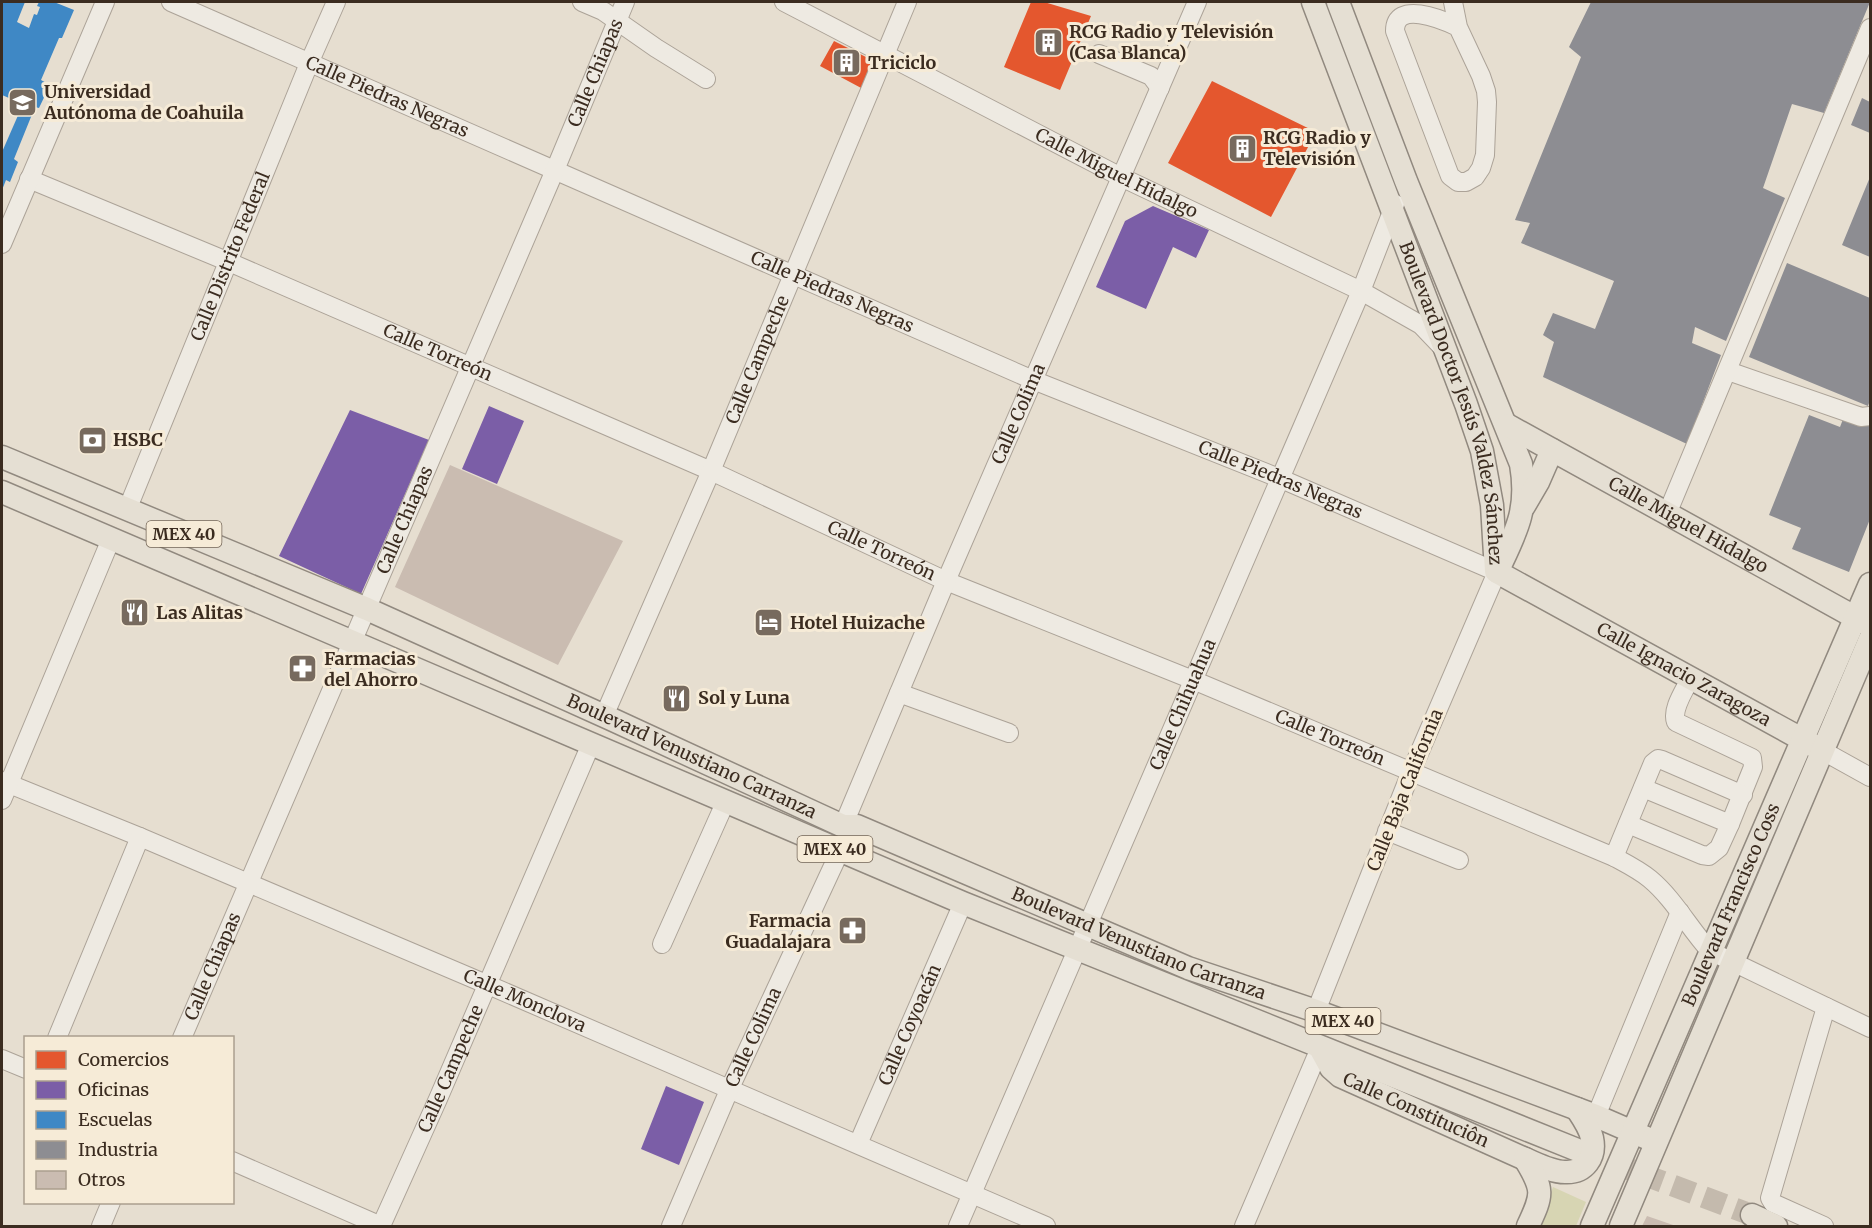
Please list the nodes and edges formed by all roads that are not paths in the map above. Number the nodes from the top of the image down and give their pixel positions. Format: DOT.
graph roads {
  1 [pos="105,2"];
  2 [pos="171,2"];
  3 [pos="336,2"];
  4 [pos="582,2"];
  5 [pos="625,2"];
  6 [pos="784,2"];
  7 [pos="907,2"];
  8 [pos="1197,2"];
  9 [pos="1313,2"];
  10 [pos="1338,2"];
  11 [pos="1453,2"];
  12 [pos="616,20"];
  13 [pos="1458,27"];
  14 [pos="1870,28"];
  15 [pos="1099,54"];
  16 [pos="885,55"];
  17 [pos="310,62"];
  18 [pos="706,79"];
  19 [pos="1160,88"];
  20 [pos="555,170"];
  21 [pos="1121,177"];
  22 [pos="29,179"];
  23 [pos="1406,180"];
  24 [pos="1392,211"];
  25 [pos="2,244"];
  26 [pos="229,262"];
  27 [pos="793,273"];
  28 [pos="1361,291"];
  29 [pos="1445,350"];
  30 [pos="470,367"];
  31 [pos="1728,370"];
  32 [pos="1487,379"];
  33 [pos="1033,380"];
  34 [pos="1461,389"];
  35 [pos="1870,416"];
  36 [pos="1507,425"];
  37 [pos="1552,450"];
  38 [pos="2,457"];
  39 [pos="711,471"];
  40 [pos="1279,478"];
  41 [pos="2,492"];
  42 [pos="1524,507"];
  43 [pos="127,510"];
  44 [pos="1667,514"];
  45 [pos="111,539"];
  46 [pos="1497,572"];
  47 [pos="946,581"];
  48 [pos="1870,584"];
  49 [pos="367,609"];
  50 [pos="1863,622"];
  51 [pos="1870,639"];
  52 [pos="353,641"];
  53 [pos="1691,677"];
  54 [pos="1193,680"];
  55 [pos="898,693"];
  56 [pos="604,716"];
  57 [pos="1009,733"];
  58 [pos="1803,739"];
  59 [pos="591,744"];
  60 [pos="1823,751"];
  61 [pos="1411,772"];
  62 [pos="1870,777"];
  63 [pos="4,788"];
  64 [pos="1643,788"];
  65 [pos="1743,795"];
  66 [pos="725,803"];
  67 [pos="1628,824"];
  68 [pos="1730,824"];
  69 [pos="843,826"];
  70 [pos="1388,831"];
  71 [pos="140,837"];
  72 [pos="840,851"];
  73 [pos="1614,857"];
  74 [pos="1459,860"];
  75 [pos="247,883"];
  76 [pos="963,903"];
  77 [pos="1680,912"];
  78 [pos="1089,927"];
  79 [pos="662,944"];
  80 [pos="1078,951"];
  81 [pos="1710,951"];
  82 [pos="1732,962"];
  83 [pos="486,984"];
  84 [pos="1826,1007"];
  85 [pos="1316,1011"];
  86 [pos="1870,1028"];
  87 [pos="58,1036"];
  88 [pos="183,1036"];
  89 [pos="1320,1048"];
  90 [pos="2,1059"];
  91 [pos="24,1068"];
  92 [pos="730,1088"];
  93 [pos="1587,1113"];
  94 [pos="1634,1132"];
  95 [pos="1656,1142"];
  96 [pos="858,1144"];
  97 [pos="1580,1151"];
  98 [pos="1525,1160"];
  99 [pos="234,1162"];
  100 [pos="972,1194"];
  101 [pos="111,1204"];
  102 [pos="1752,1215"];
  103 [pos="381,1226"];
  104 [pos="101,1227"];
  105 [pos="671,1227"];
  106 [pos="958,1227"];
  107 [pos="1046,1227"];
  108 [pos="1244,1227"];
  109 [pos="1528,1227"];
  110 [pos="1592,1227"];
  111 [pos="1621,1227"];
  112 [pos="1776,1227"];
  113 [pos="1824,1227"];
  1 -- 22 [label="street"];
  2 -- 17 [label="street, Calle Piedras Negras"];
  3 -- 17 [label="street, Calle Distrito Federal"];
  4 -- 12 [label="street"];
  5 -- 12 [label="street, Calle Chiapas"];
  6 -- 16 [label="street, Calle Miguel Hidalgo"];
  7 -- 16 [label="street, Calle Campeche"];
  8 -- 19 [label="street, Calle Colima"];
  9 -- 24 [label="main road, Boulevard Doctor Jesús Valdez Sánchez"];
  10 -- 23 [label="main road, Boulevard Doctor Jesús Valdez Sánchez"];
  11 -- 13 [label="street"];
  12 -- 18 [label="street"];
  12 -- 20 [label="street, Calle Chiapas"];
  13 -- 13 [label="street"];
  14 -- 31 [label="street"];
  15 -- 19 [label="street"];
  16 -- 21 [label="street, Calle Miguel Hidalgo"];
  16 -- 27 [label="street, Calle Campeche"];
  17 -- 20 [label="street, Calle Piedras Negras"];
  17 -- 26 [label="street, Calle Distrito Federal"];
  19 -- 21 [label="street, Calle Colima"];
  20 -- 27 [label="street, Calle Piedras Negras"];
  20 -- 30 [label="street, Calle Chiapas"];
  21 -- 28 [label="street, Calle Miguel Hidalgo"];
  21 -- 33 [label="street, Calle Colima"];
  22 -- 25 [label="street"];
  22 -- 26 [label="street, Calle Torreón"];
  23 -- 24 [label="street, Calle Chihuahua"];
  23 -- 32 [label="main road, Boulevard Doctor Jesús Valdez Sánchez"];
  24 -- 28 [label="street, Calle Chihuahua"];
  24 -- 29 [label="main road, Boulevard Doctor Jesús Valdez Sánchez"];
  26 -- 30 [label="street, Calle Torreón"];
  26 -- 43 [label="street, Calle Distrito Federal"];
  27 -- 33 [label="street, Calle Piedras Negras"];
  27 -- 39 [label="street, Calle Campeche"];
  28 -- 29 [label="street, Calle Miguel Hidalgo"];
  28 -- 40 [label="street, Calle Chihuahua"];
  29 -- 34 [label="main road, Boulevard Doctor Jesús Valdez Sánchez"];
  30 -- 39 [label="street, Calle Torreón"];
  30 -- 49 [label="street, Calle Chiapas"];
  31 -- 35 [label="street"];
  31 -- 44 [label="street"];
  32 -- 34 [label="main road"];
  32 -- 36 [label="main road, Boulevard Doctor Jesús Valdez Sánchez"];
  33 -- 40 [label="street, Calle Piedras Negras"];
  33 -- 47 [label="street, Calle Colima"];
  34 -- 46 [label="main road, Boulevard Doctor Jesús Valdez Sánchez"];
  36 -- 37 [label="main road, Calle Miguel Hidalgo"];
  36 -- 42 [label="main road, Boulevard Doctor Jesús Valdez Sánchez"];
  37 -- 42 [label="main road"];
  37 -- 44 [label="main road, Calle Miguel Hidalgo"];
  38 -- 43 [label="main road, Boulevard Venustiano Carranza / MEX 40"];
  39 -- 47 [label="street, Calle Torreón"];
  39 -- 56 [label="street, Calle Campeche"];
  40 -- 46 [label="street, Calle Piedras Negras"];
  40 -- 54 [label="street, Calle Chihuahua"];
  41 -- 45 [label="main road, Boulevard Venustiano Carranza / MEX 40"];
  42 -- 46 [label="main road, Boulevard Doctor Jesús Valdez Sánchez"];
  43 -- 49 [label="main road, Boulevard Venustiano Carranza / MEX 40"];
  44 -- 50 [label="main road, Calle Miguel Hidalgo"];
  45 -- 52 [label="main road, Boulevard Venustiano Carranza / MEX 40"];
  45 -- 63 [label="street"];
  46 -- 53 [label="main road, Calle Ignacio Zaragoza"];
  46 -- 61 [label="street, Calle Baja California"];
  47 -- 54 [label="street, Calle Torreón"];
  47 -- 55 [label="street, Calle Colima"];
  48 -- 50 [label="main road, Boulevard Francisco Coss"];
  49 -- 52 [label="street, Calle Chiapas"];
  49 -- 56 [label="main road, Boulevard Venustiano Carranza / MEX 40"];
  50 -- 58 [label="main road, Boulevard Francisco Coss"];
  51 -- 60 [label="main road, Boulevard Francisco Coss"];
  52 -- 59 [label="main road, Boulevard Venustiano Carranza / MEX 40"];
  52 -- 75 [label="street, Calle Chiapas"];
  53 -- 58 [label="main road, Calle Ignacio Zaragoza"];
  53 -- 65 [label="street"];
  54 -- 61 [label="street, Calle Torreón"];
  54 -- 78 [label="street, Calle Chihuahua"];
  55 -- 57 [label="street"];
  55 -- 69 [label="street, Calle Colima"];
  56 -- 69 [label="main road, Boulevard Venustiano Carranza / MEX 40"];
  58 -- 60 [label="main road, Calle Ignacio Zaragoza"];
  58 -- 81 [label="main road, Boulevard Francisco Coss"];
  59 -- 66 [label="main road, Boulevard Venustiano Carranza / MEX 40"];
  59 -- 83 [label="street, Calle Campeche"];
  60 -- 62 [label="street, Calle Ignacio Zaragoza"];
  60 -- 82 [label="main road, Boulevard Francisco Coss"];
  61 -- 70 [label="street, Calle Baja California"];
  61 -- 73 [label="street, Calle Torreón"];
  63 -- 71 [label="street, Calle Monclova"];
  64 -- 65 [label="street"];
  64 -- 67 [label="street"];
  64 -- 68 [label="street"];
  65 -- 68 [label="street"];
  66 -- 72 [label="main road, Boulevard Venustiano Carranza / MEX 40"];
  66 -- 79 [label="street"];
  67 -- 68 [label="street"];
  67 -- 73 [label="street"];
  69 -- 78 [label="main road, Boulevard Venustiano Carranza / MEX 40"];
  70 -- 74 [label="street"];
  70 -- 85 [label="street, Calle Baja California"];
  71 -- 75 [label="street, Calle Monclova"];
  71 -- 87 [label="street"];
  72 -- 76 [label="main road, Boulevard Venustiano Carranza / MEX 40"];
  72 -- 92 [label="street, Calle Colima"];
  73 -- 77 [label="street, Calle Torreón"];
  75 -- 83 [label="street, Calle Monclova"];
  75 -- 88 [label="street, Calle Chiapas"];
  76 -- 80 [label="main road, Boulevard Venustiano Carranza / MEX 40"];
  76 -- 96 [label="street, Calle Coyoacán"];
  77 -- 81 [label="street, Calle Torreón"];
  77 -- 93 [label="street"];
  78 -- 80 [label="street, Calle Chihuahua"];
  78 -- 85 [label="main road, Boulevard Venustiano Carranza / MEX 40"];
  80 -- 89 [label="main road, Boulevard Venustiano Carranza / MEX 40"];
  80 -- 100 [label="street, Calle Chihuahua"];
  81 -- 82 [label="street"];
  81 -- 94 [label="main road, Boulevard Francisco Coss"];
  82 -- 84 [label="street"];
  82 -- 95 [label="main road, Boulevard Francisco Coss"];
  83 -- 92 [label="street, Calle Monclova"];
  83 -- 103 [label="street, Calle Campeche"];
  84 -- 86 [label="street"];
  84 -- 113 [label="street"];
  85 -- 93 [label="main road, Boulevard Venustiano Carranza / MEX 40"];
  89 -- 97 [label="main road, Boulevard Venustiano Carranza"];
  89 -- 98 [label="main road, Calle Constituciôn / MEX 40"];
  89 -- 108 [label="street"];
  90 -- 91 [label="street"];
  92 -- 96 [label="street, Calle Monclova"];
  92 -- 105 [label="street, Calle Colima"];
  93 -- 94 [label="main road, Boulevard Venustiano Carranza / MEX 40"];
  93 -- 98 [label="main road, Calle Constituciôn"];
  94 -- 95 [label="main road, Boulevard Venustiano Carranza / MEX 40"];
  94 -- 110 [label="main road, Boulevard Francisco Coss"];
  95 -- 111 [label="main road, Boulevard Francisco Coss"];
  96 -- 100 [label="street, Calle Monclova"];
  98 -- 109 [label="main road"];
  99 -- 103 [label="street"];
  100 -- 106 [label="street, Calle Chihuahua"];
  100 -- 107 [label="street, Calle Monclova"];
  101 -- 104 [label="street"];
  102 -- 112 [label="main road"];
}
